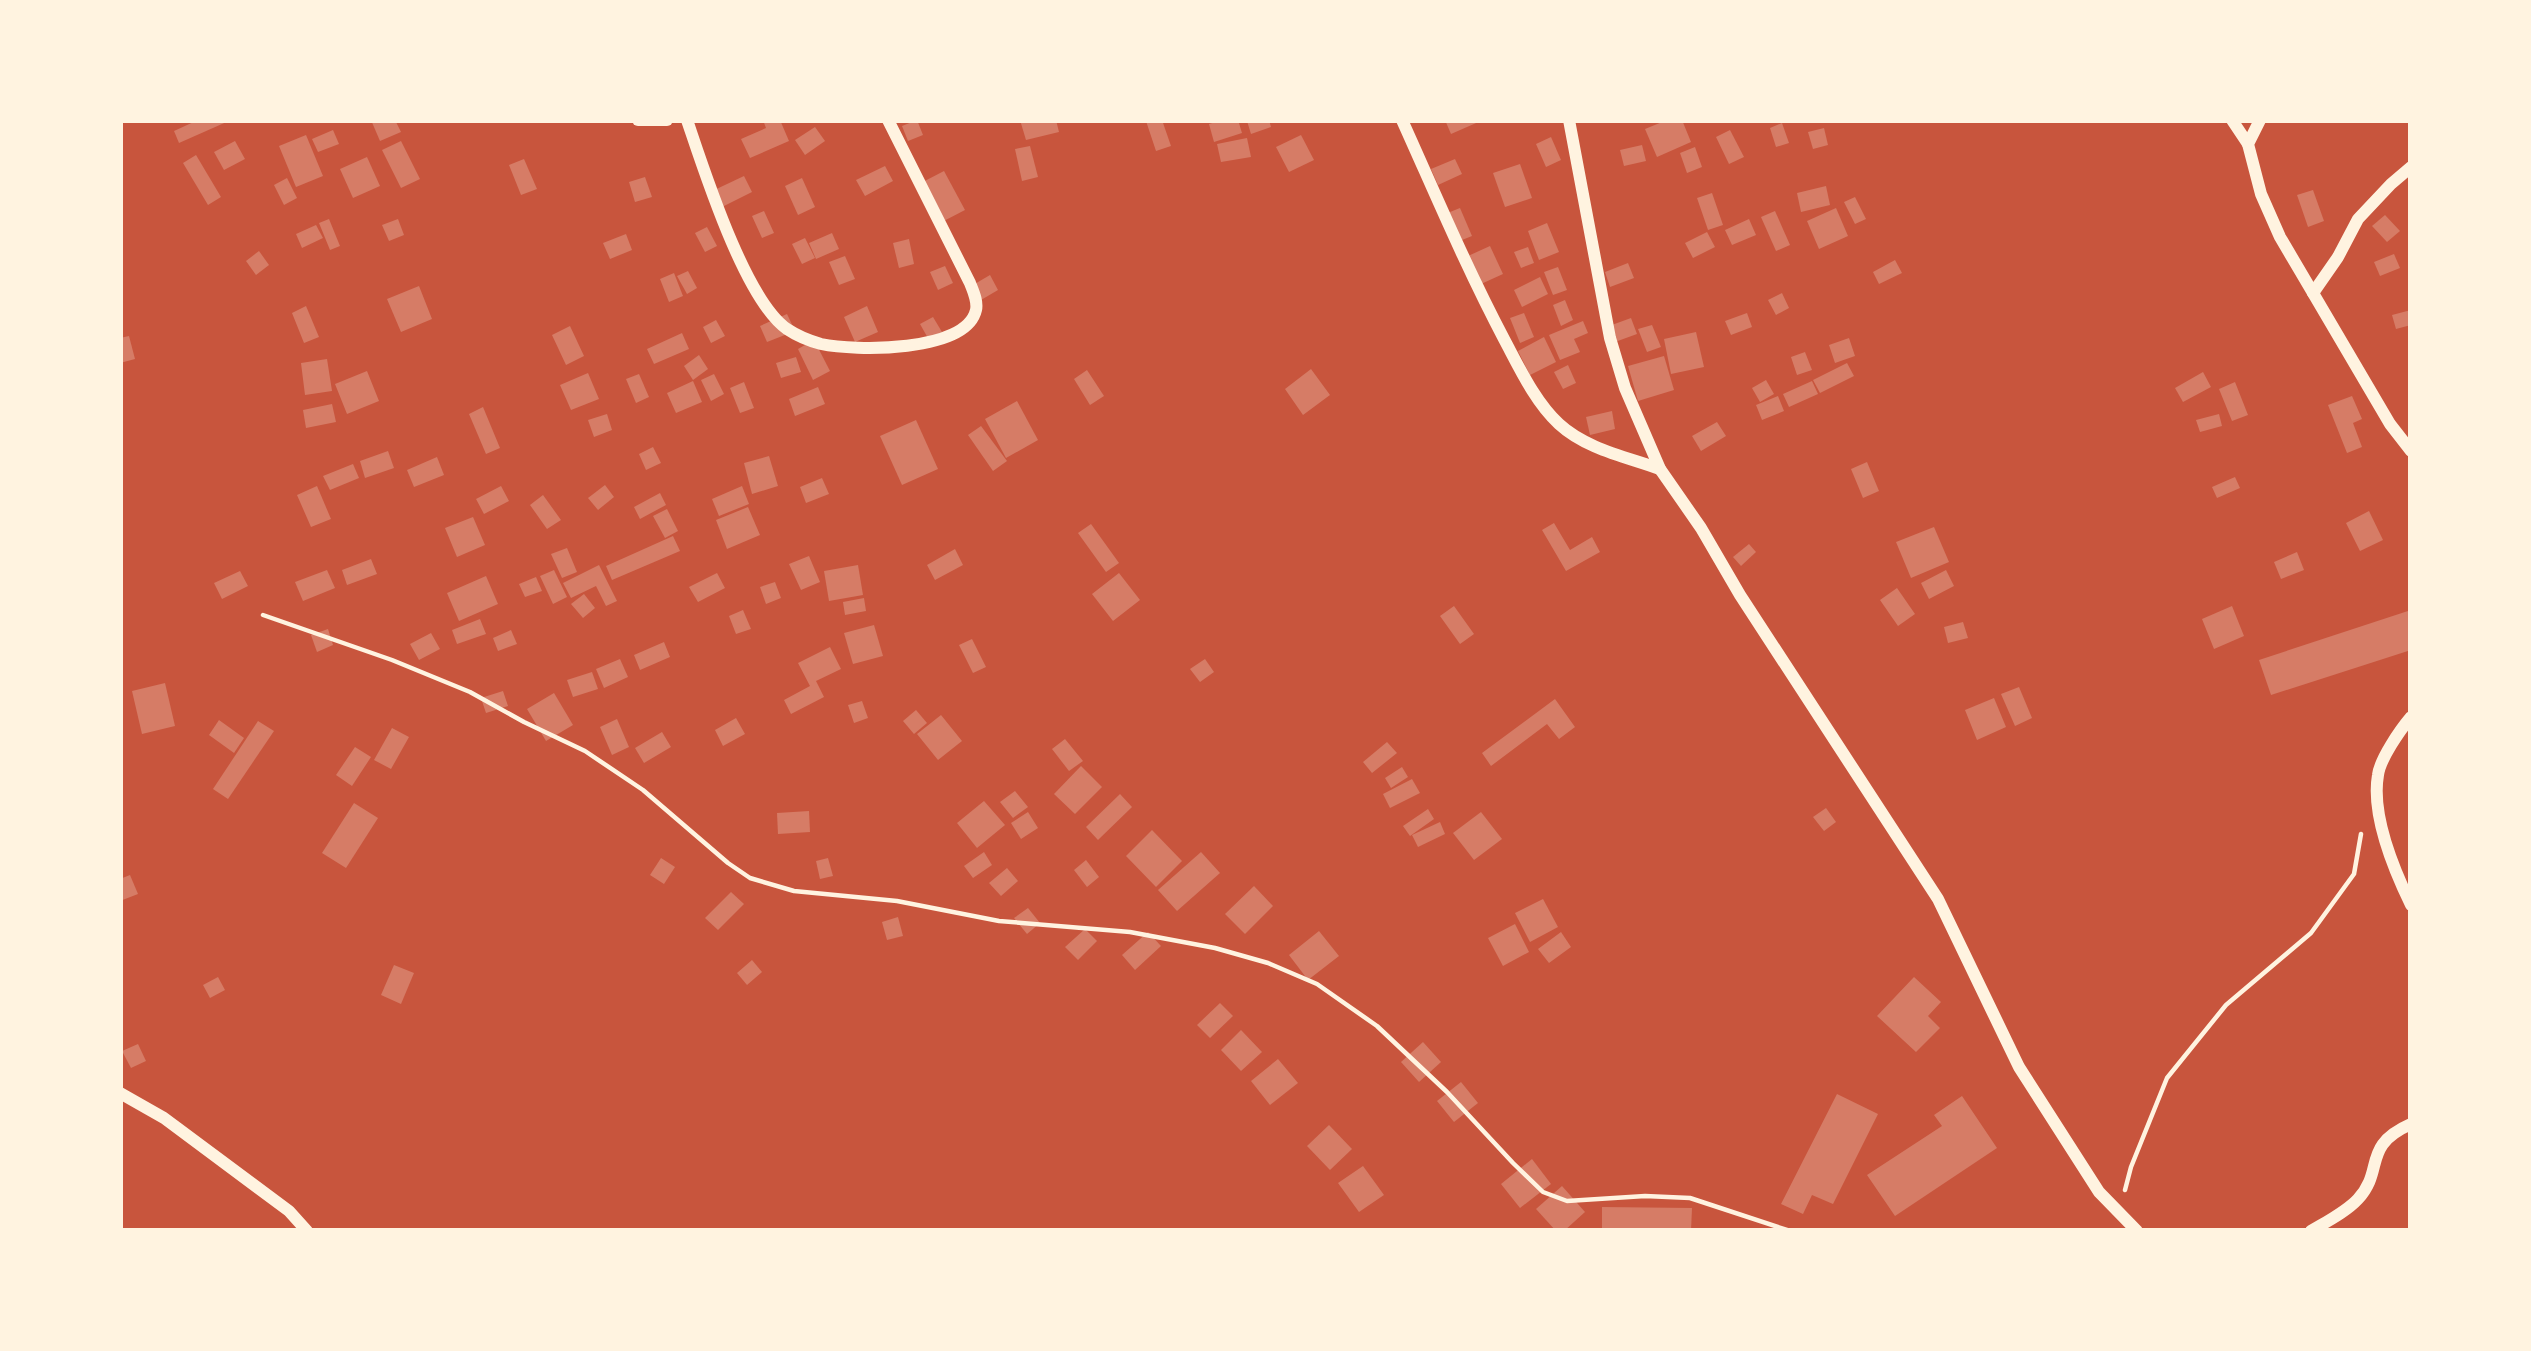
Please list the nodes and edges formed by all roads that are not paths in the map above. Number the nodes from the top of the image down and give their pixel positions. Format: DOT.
graph roads {
  1 [pos="638,120"];
  2 [pos="667,120"];
  3 [pos="687,120"];
  4 [pos="888,120"];
  5 [pos="1402,120"];
  6 [pos="1569,120"];
  7 [pos="2232,120"];
  8 [pos="2260,120"];
  9 [pos="2248,144"];
  10 [pos="2411,167"];
  11 [pos="2313,293"];
  12 [pos="2411,451"];
  13 [pos="1660,469"];
  14 [pos="2411,717"];
  15 [pos="2411,905"];
  16 [pos="120,1093"];
  17 [pos="2411,1124"];
  18 [pos="307,1231"];
  19 [pos="2137,1231"];
  20 [pos="2311,1231"];
  1 -- 2 [label="street"];
  3 -- 4 [label="street"];
  5 -- 13 [label="street"];
  6 -- 13 [label="street"];
  7 -- 9 [label="street"];
  8 -- 9 [label="street"];
  9 -- 11 [label="street"];
  10 -- 11 [label="street"];
  11 -- 12 [label="street"];
  13 -- 19 [label="street"];
  14 -- 15 [label="street"];
  16 -- 18 [label="street"];
  17 -- 20 [label="street"];
}
